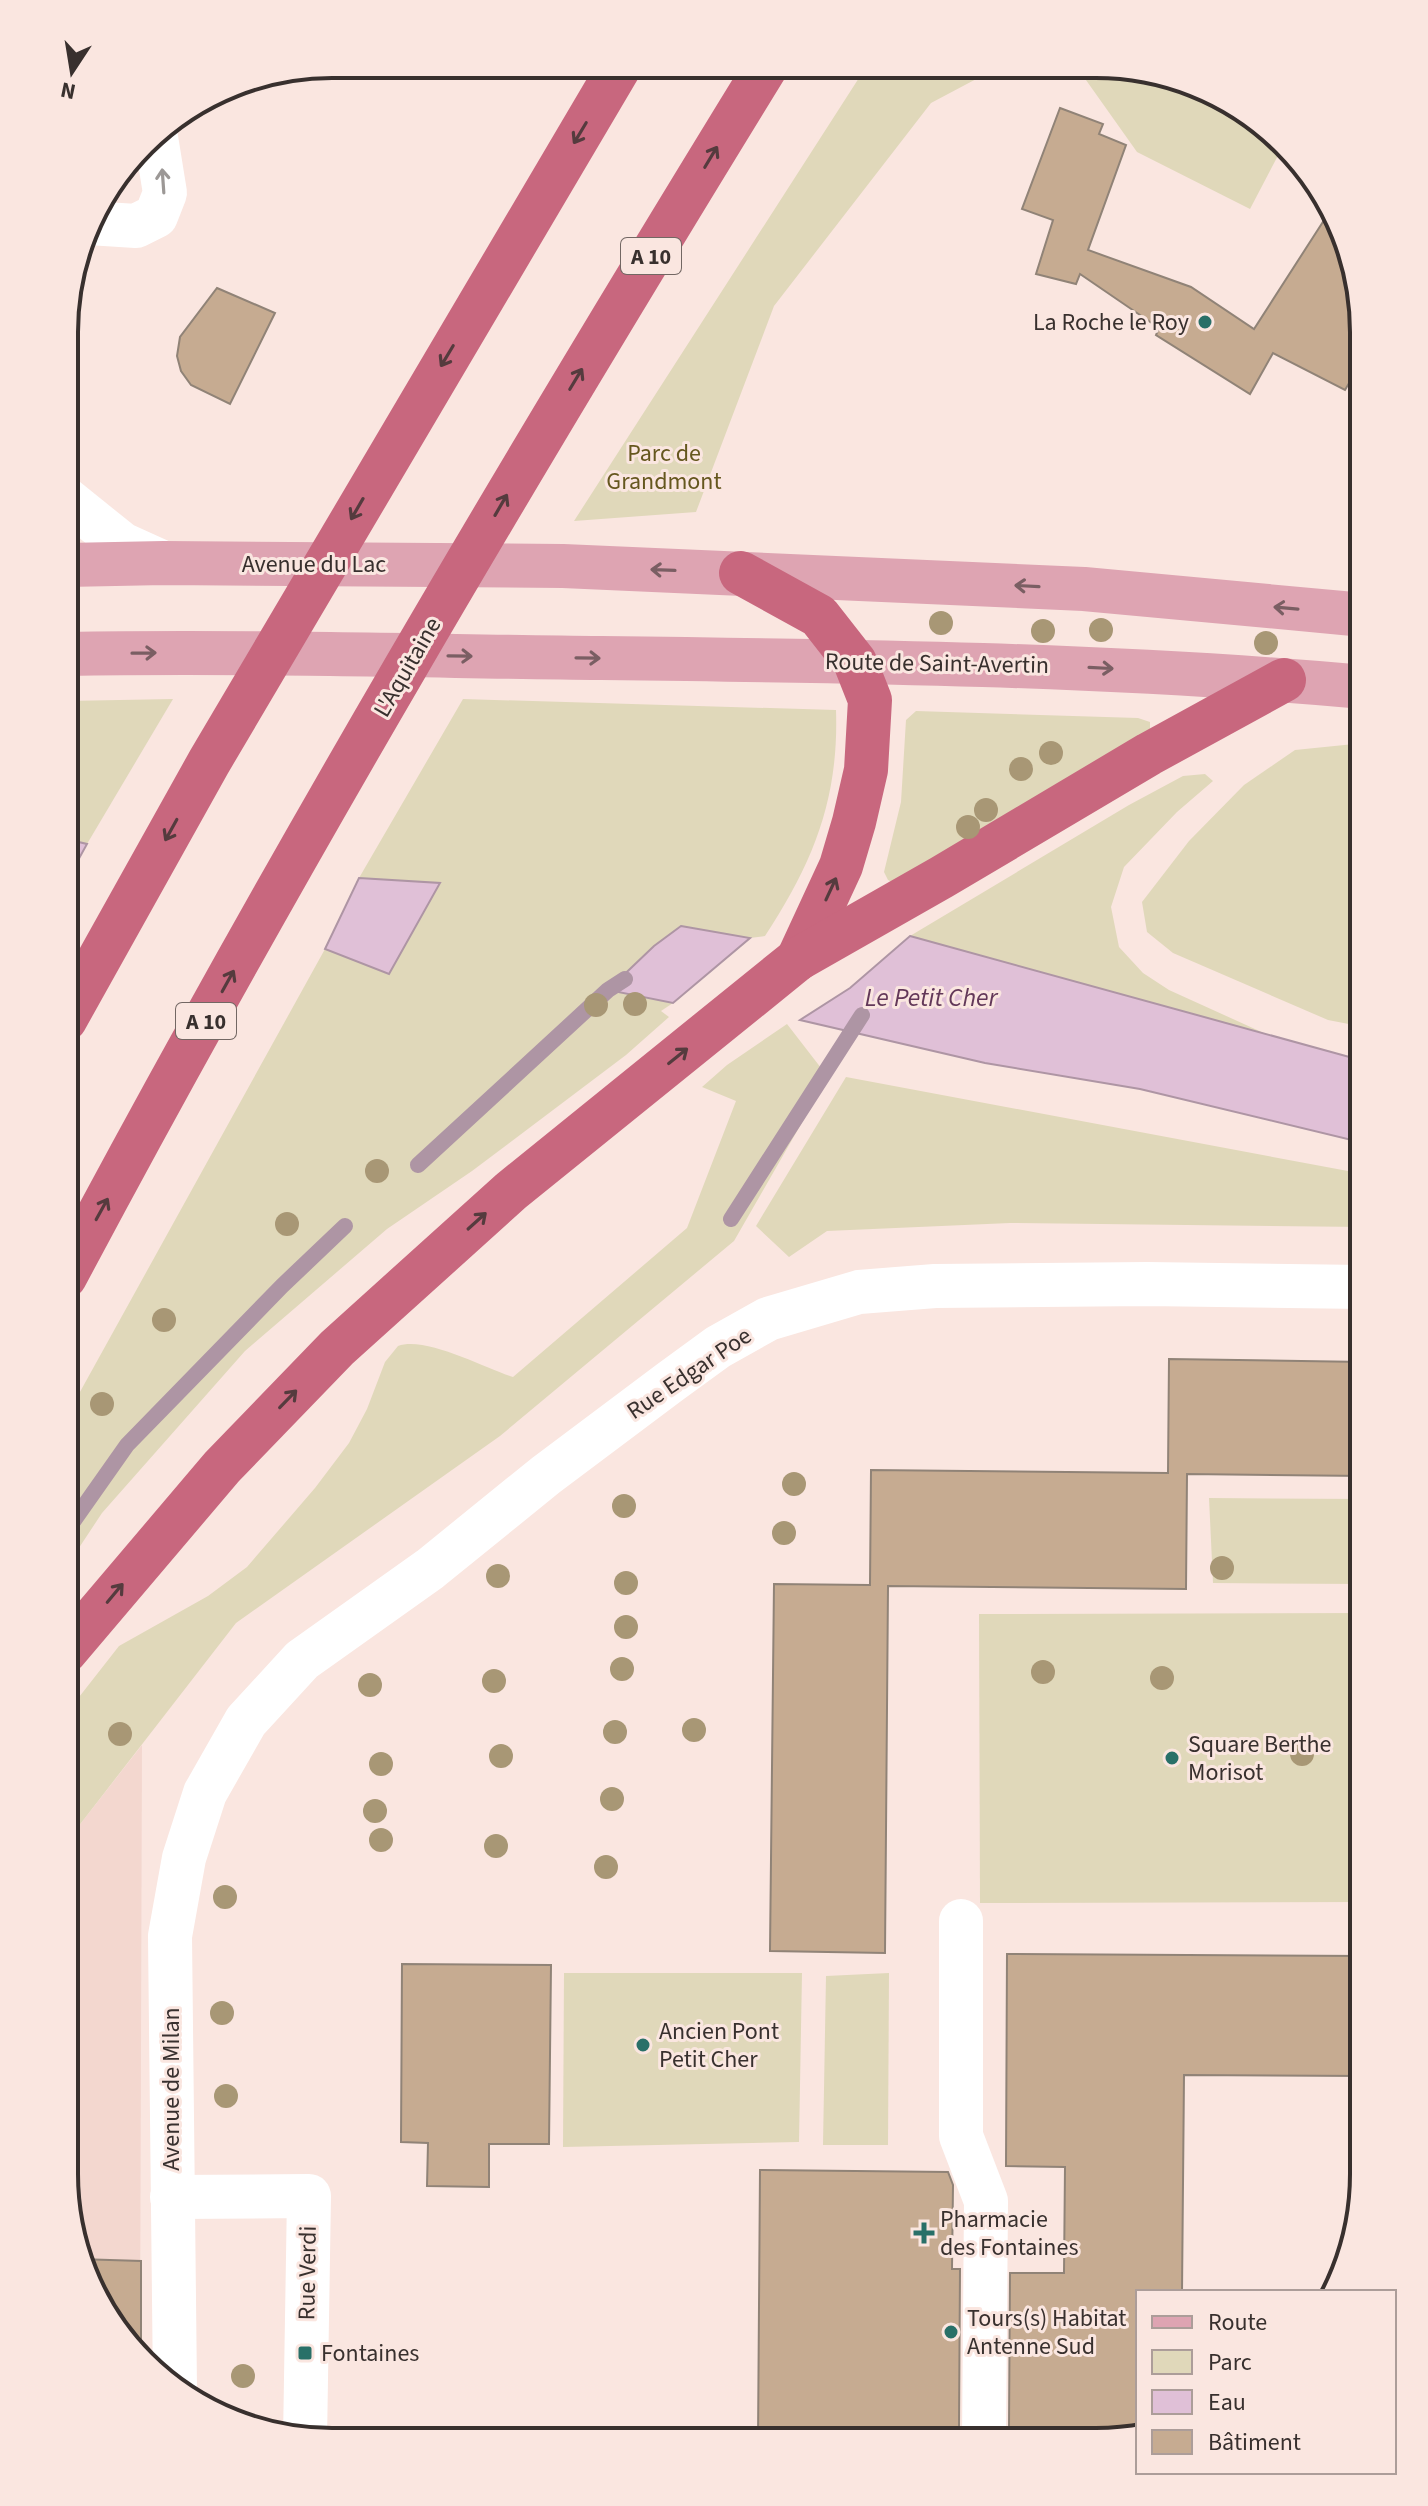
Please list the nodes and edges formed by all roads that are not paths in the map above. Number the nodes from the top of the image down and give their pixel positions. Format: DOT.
graph roads {
  1 [pos="613,78"];
  2 [pos="759,78"];
  3 [pos="158,148"];
  4 [pos="103,224"];
  5 [pos="78,509"];
  6 [pos="164,563"];
  7 [pos="78,565"];
  8 [pos="741,573"];
  9 [pos="1350,614"];
  10 [pos="78,654"];
  11 [pos="855,662"];
  12 [pos="1284,680"];
  13 [pos="1350,686"];
  14 [pos="798,959"];
  15 [pos="78,997"];
  16 [pos="78,1254"];
  17 [pos="1349,1287"];
  18 [pos="78,1637"];
  19 [pos="205,1793"];
  20 [pos="961,1921"];
  21 [pos="172,2197"];
  22 [pos="175,2372"];
  23 [pos="305,2426"];
  24 [pos="984,2428"];
  1 -- 15 [label="highway, one-way"];
  16 -- 2 [label="highway, L'Aquitaine / A 10, one-way"];
  4 -- 3 [label="street, one-way"];
  5 -- 6 [label="street"];
  6 -- 7 [label="main road, Avenue du Lac"];
  8 -- 6 [label="main road, Avenue du Lac, one-way"];
  9 -- 8 [label="main road, one-way"];
  8 -- 11 [label="highway"];
  10 -- 11 [label="main road, Route de Saint-Avertin, one-way"];
  11 -- 12 [label="main road, Route de Saint-Avertin, one-way"];
  14 -- 11 [label="highway, one-way"];
  12 -- 13 [label="main road, Route de Saint-Avertin"];
  12 -- 14 [label="highway"];
  18 -- 14 [label="highway, one-way"];
  17 -- 19 [label="street, Rue Edgar Poe"];
  19 -- 21 [label="street, Avenue de Milan"];
  20 -- 24 [label="street"];
  21 -- 22 [label="street, Avenue de Milan"];
  21 -- 23 [label="street, Rue Verdi"];
}
